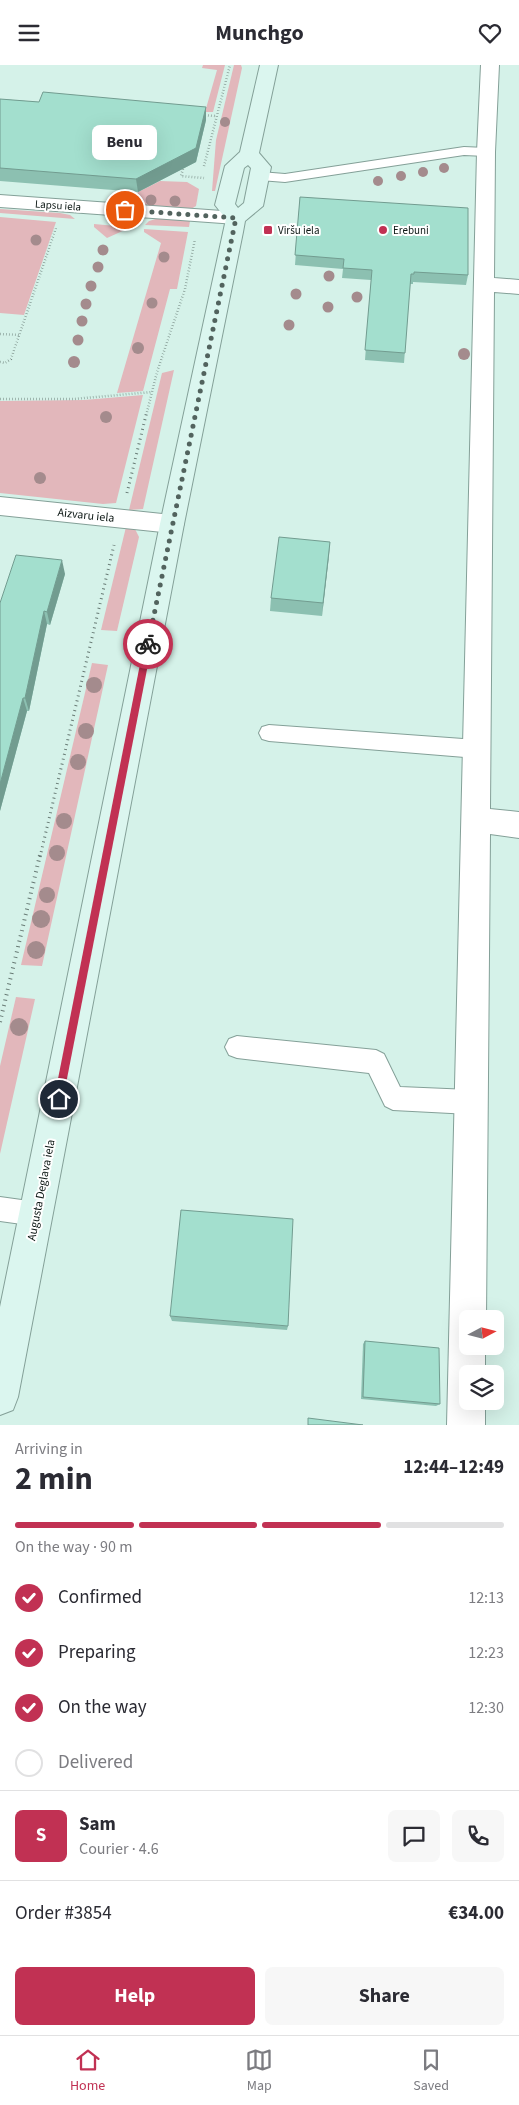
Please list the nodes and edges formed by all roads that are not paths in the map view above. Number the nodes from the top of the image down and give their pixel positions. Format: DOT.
graph roads {
  1 [pos="269,65"];
  2 [pos="490,65"];
  3 [pos="486,152"];
  4 [pos="249,154"];
  5 [pos="260,176"];
  6 [pos="0,201"];
  7 [pos="236,218"];
  8 [pos="485,284"];
  9 [pos="519,287"];
  10 [pos="0,505"];
  11 [pos="172,524"];
  12 [pos="269,733"];
  13 [pos="477,749"];
  14 [pos="476,820"];
  15 [pos="519,825"];
  16 [pos="237,1047"];
  17 [pos="470,1102"];
  18 [pos="0,1209"];
  19 [pos="36,1214"];
  20 [pos="0,1397"];
  21 [pos="466,1425"];
  1 -- 4 [label="main road"];
  2 -- 3 [label="street"];
  3 -- 5 [label="lane"];
  3 -- 8 [label="street"];
  4 -- 5 [label="main road"];
  4 -- 7 [label="main road"];
  5 -- 7 [label="main road"];
  6 -- 7 [label="street, Lapsu iela"];
  7 -- 11 [label="main road, Augusta Deglava iela"];
  8 -- 9 [label="street"];
  8 -- 13 [label="street"];
  10 -- 11 [label="street, Aizvaru iela"];
  11 -- 19 [label="main road, Augusta Deglava iela"];
  12 -- 13 [label="lane"];
  13 -- 14 [label="street"];
  14 -- 15 [label="street"];
  14 -- 17 [label="street"];
  16 -- 17 [label="lane"];
  17 -- 21 [label="street"];
  18 -- 19 [label="lane"];
  19 -- 20 [label="main road, Augusta Deglava iela"];
}
